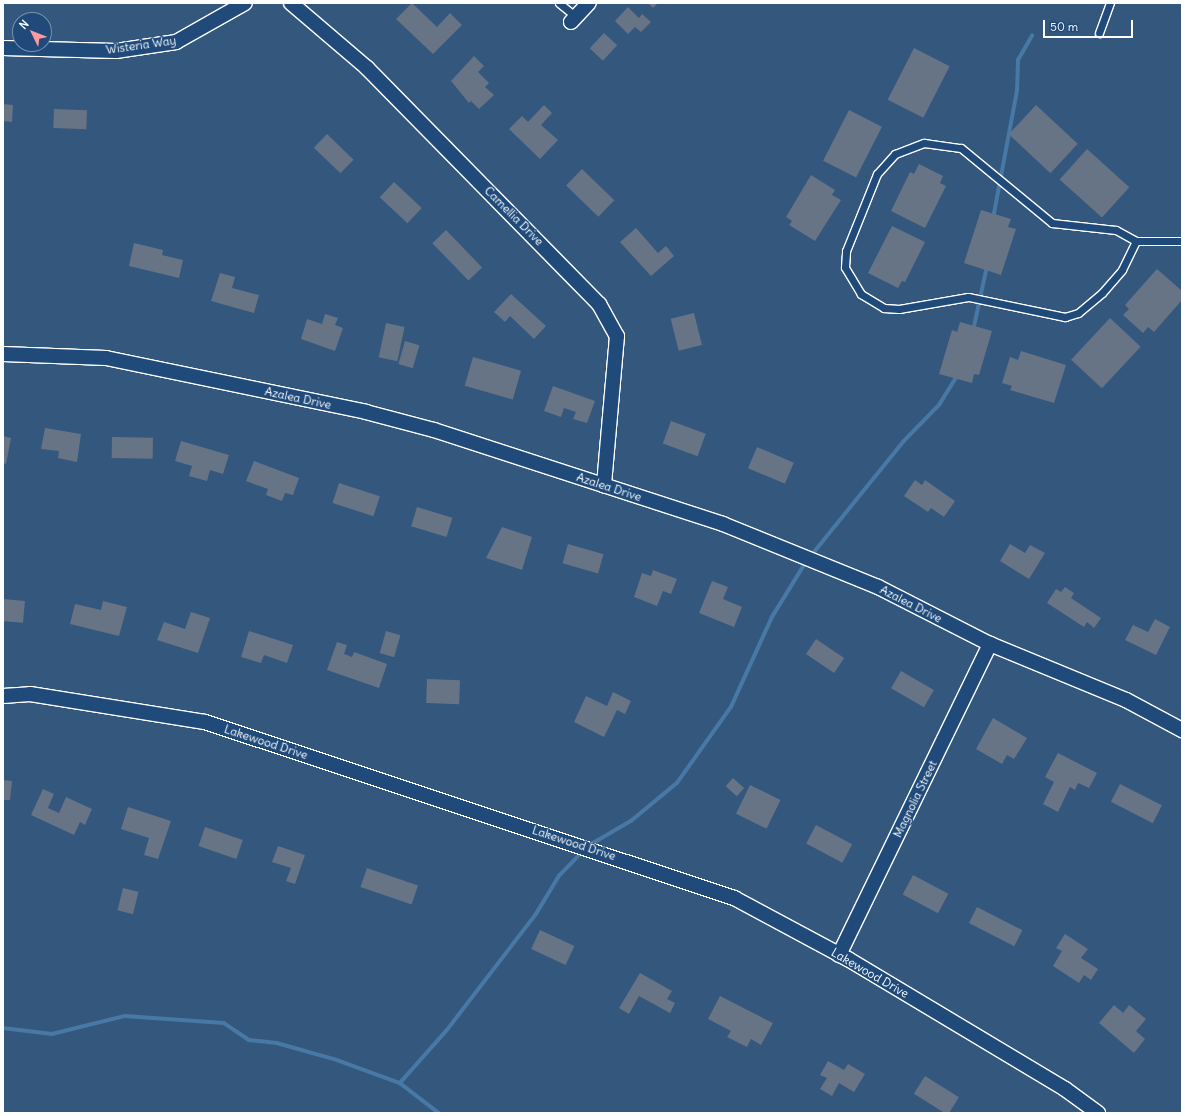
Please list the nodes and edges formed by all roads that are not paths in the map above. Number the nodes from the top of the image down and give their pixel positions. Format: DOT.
graph roads {
  1 [pos="245,3"];
  2 [pos="290,3"];
  3 [pos="560,3"];
  4 [pos="589,3"];
  5 [pos="1110,3"];
  6 [pos="574,19"];
  7 [pos="1099,33"];
  8 [pos="3,48"];
  9 [pos="1136,241"];
  10 [pos="1182,241"];
  11 [pos="3,354"];
  12 [pos="604,485"];
  13 [pos="990,644"];
  14 [pos="3,696"];
  15 [pos="1182,730"];
  16 [pos="839,955"];
  17 [pos="1098,1113"];
  1 -- 8 [label="street, Wisteria Way"];
  2 -- 12 [label="street, Camellia Drive"];
  3 -- 6 [label="lane"];
  4 -- 6 [label="street"];
  5 -- 7 [label="lane"];
  9 -- 9 [label="lane"];
  9 -- 10 [label="lane"];
  11 -- 12 [label="street, Azalea Drive"];
  12 -- 13 [label="street, Azalea Drive"];
  13 -- 15 [label="street, Azalea Drive"];
  13 -- 16 [label="street, Magnolia Street"];
  14 -- 16 [label="street, Lakewood Drive"];
  16 -- 17 [label="street, Lakewood Drive"];
}
